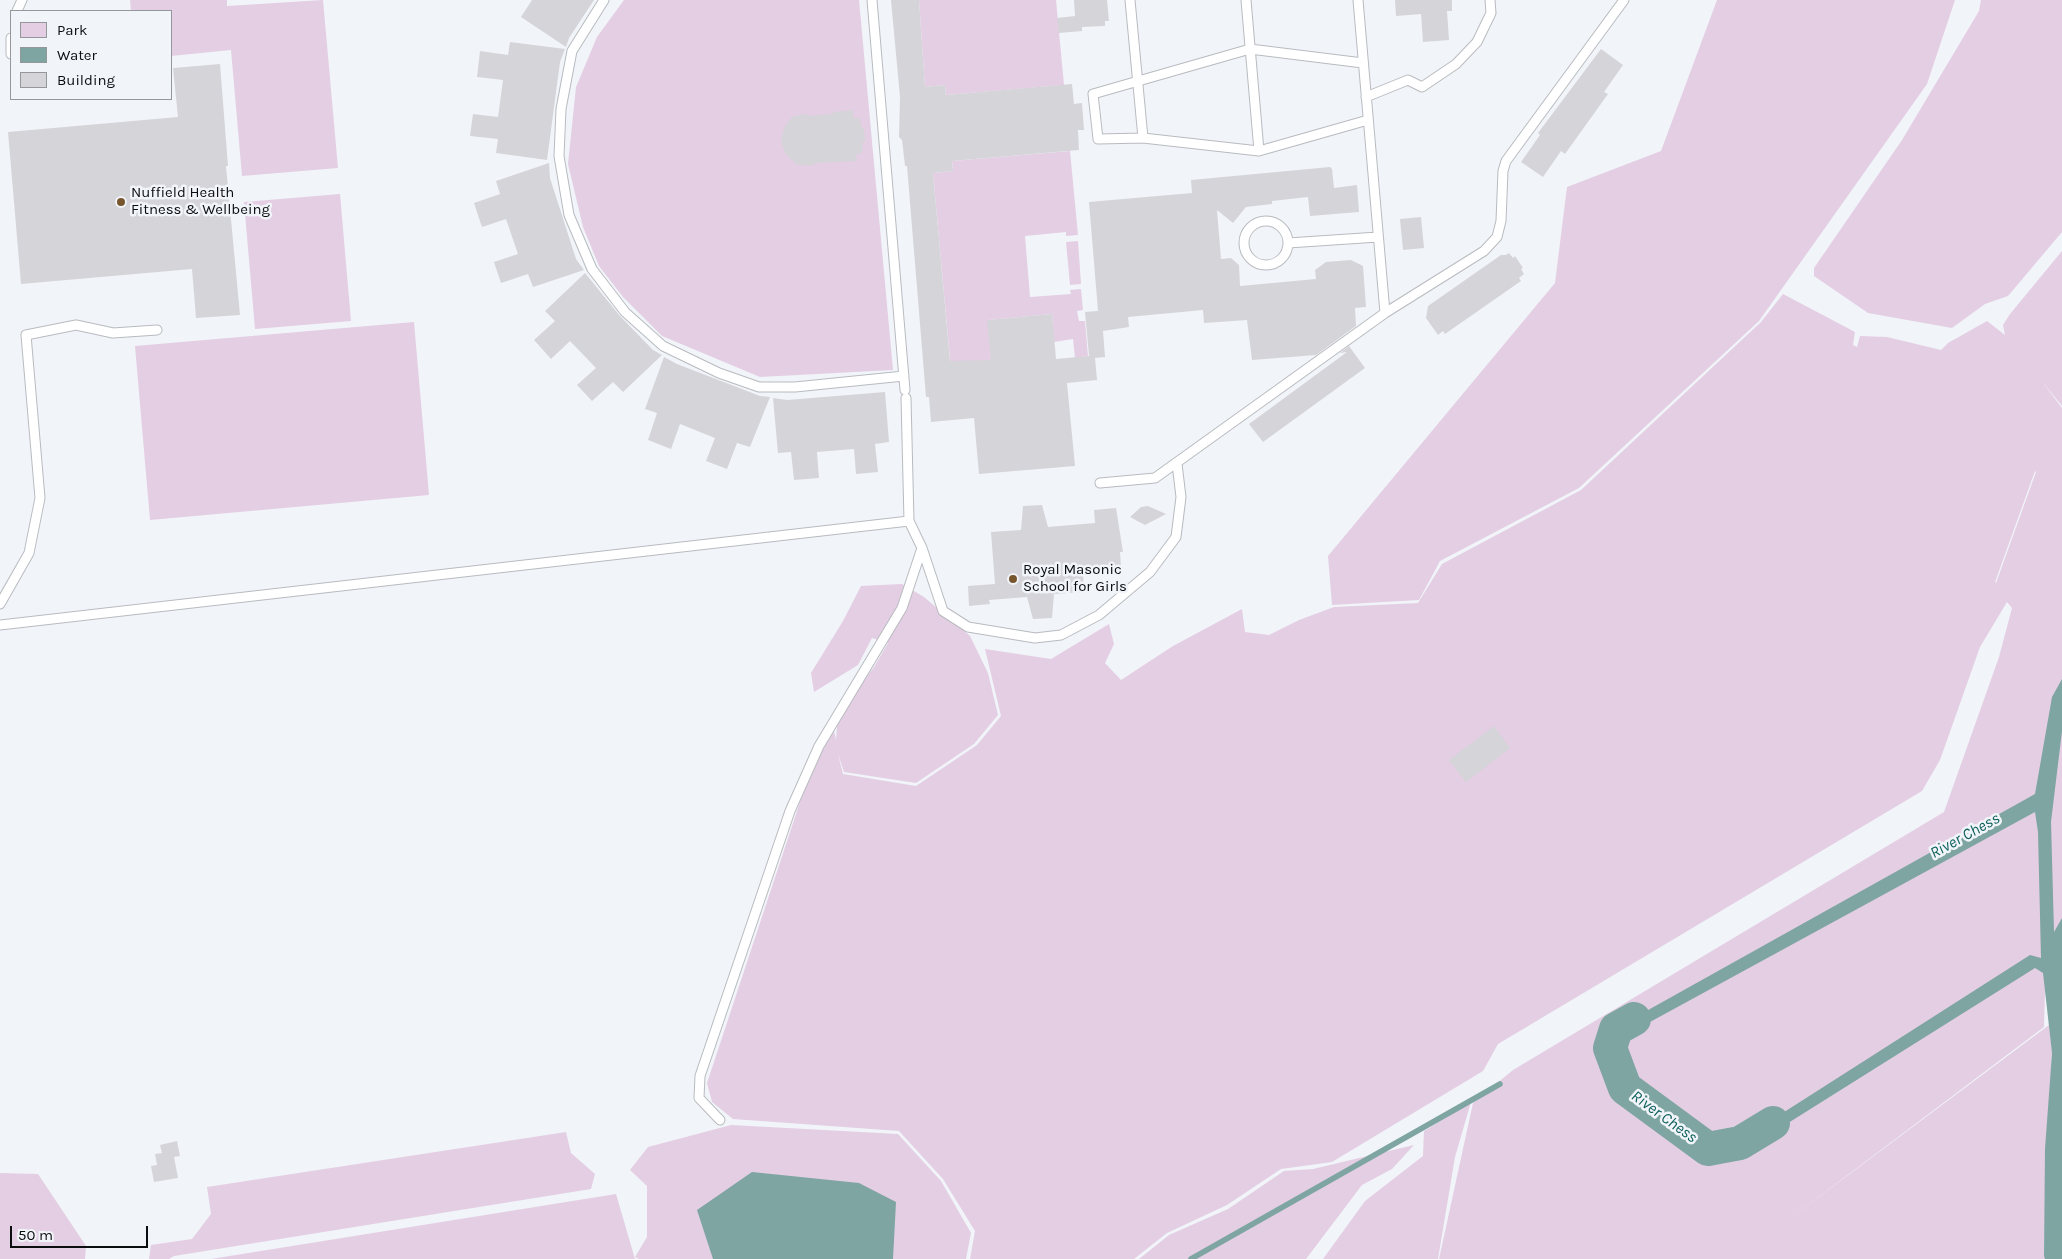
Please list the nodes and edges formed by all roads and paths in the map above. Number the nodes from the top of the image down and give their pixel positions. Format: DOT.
graph roads {
  1 [pos="604,0"];
  2 [pos="872,0"];
  3 [pos="1130,0"];
  4 [pos="1246,0"];
  5 [pos="1358,0"];
  6 [pos="1490,0"];
  7 [pos="1624,0"];
  8 [pos="1250,48"];
  9 [pos="1364,63"];
  10 [pos="1138,83"];
  11 [pos="1366,97"];
  12 [pos="1368,120"];
  13 [pos="1142,138"];
  14 [pos="1260,152"];
  15 [pos="1378,237"];
  16 [pos="1288,243"];
  17 [pos="1385,313"];
  18 [pos="157,330"];
  19 [pos="904,376"];
  20 [pos="1177,464"];
  21 [pos="1100,483"];
  22 [pos="909,521"];
  23 [pos="922,548"];
  24 [pos="0,604"];
  25 [pos="0,625"];
  26 [pos="720,1120"];
  1 -- 19 [label="lane"];
  2 -- 19 [label="lane"];
  3 -- 10 [label="lane"];
  4 -- 8 [label="lane"];
  5 -- 9 [label="lane"];
  6 -- 11 [label="lane"];
  7 -- 17 [label="lane"];
  8 -- 9 [label="lane"];
  8 -- 10 [label="lane"];
  8 -- 14 [label="lane"];
  9 -- 11 [label="lane"];
  10 -- 13 [label="lane"];
  10 -- 13 [label="lane"];
  11 -- 12 [label="lane"];
  12 -- 14 [label="lane"];
  12 -- 15 [label="lane"];
  13 -- 14 [label="lane"];
  15 -- 16 [label="lane"];
  15 -- 17 [label="lane"];
  16 -- 16 [label="lane"];
  17 -- 20 [label="lane"];
  18 -- 24 [label="lane"];
  19 -- 22 [label="lane"];
  20 -- 21 [label="lane"];
  20 -- 23 [label="lane"];
  22 -- 23 [label="lane"];
  22 -- 25 [label="lane"];
  23 -- 26 [label="lane"];
}
